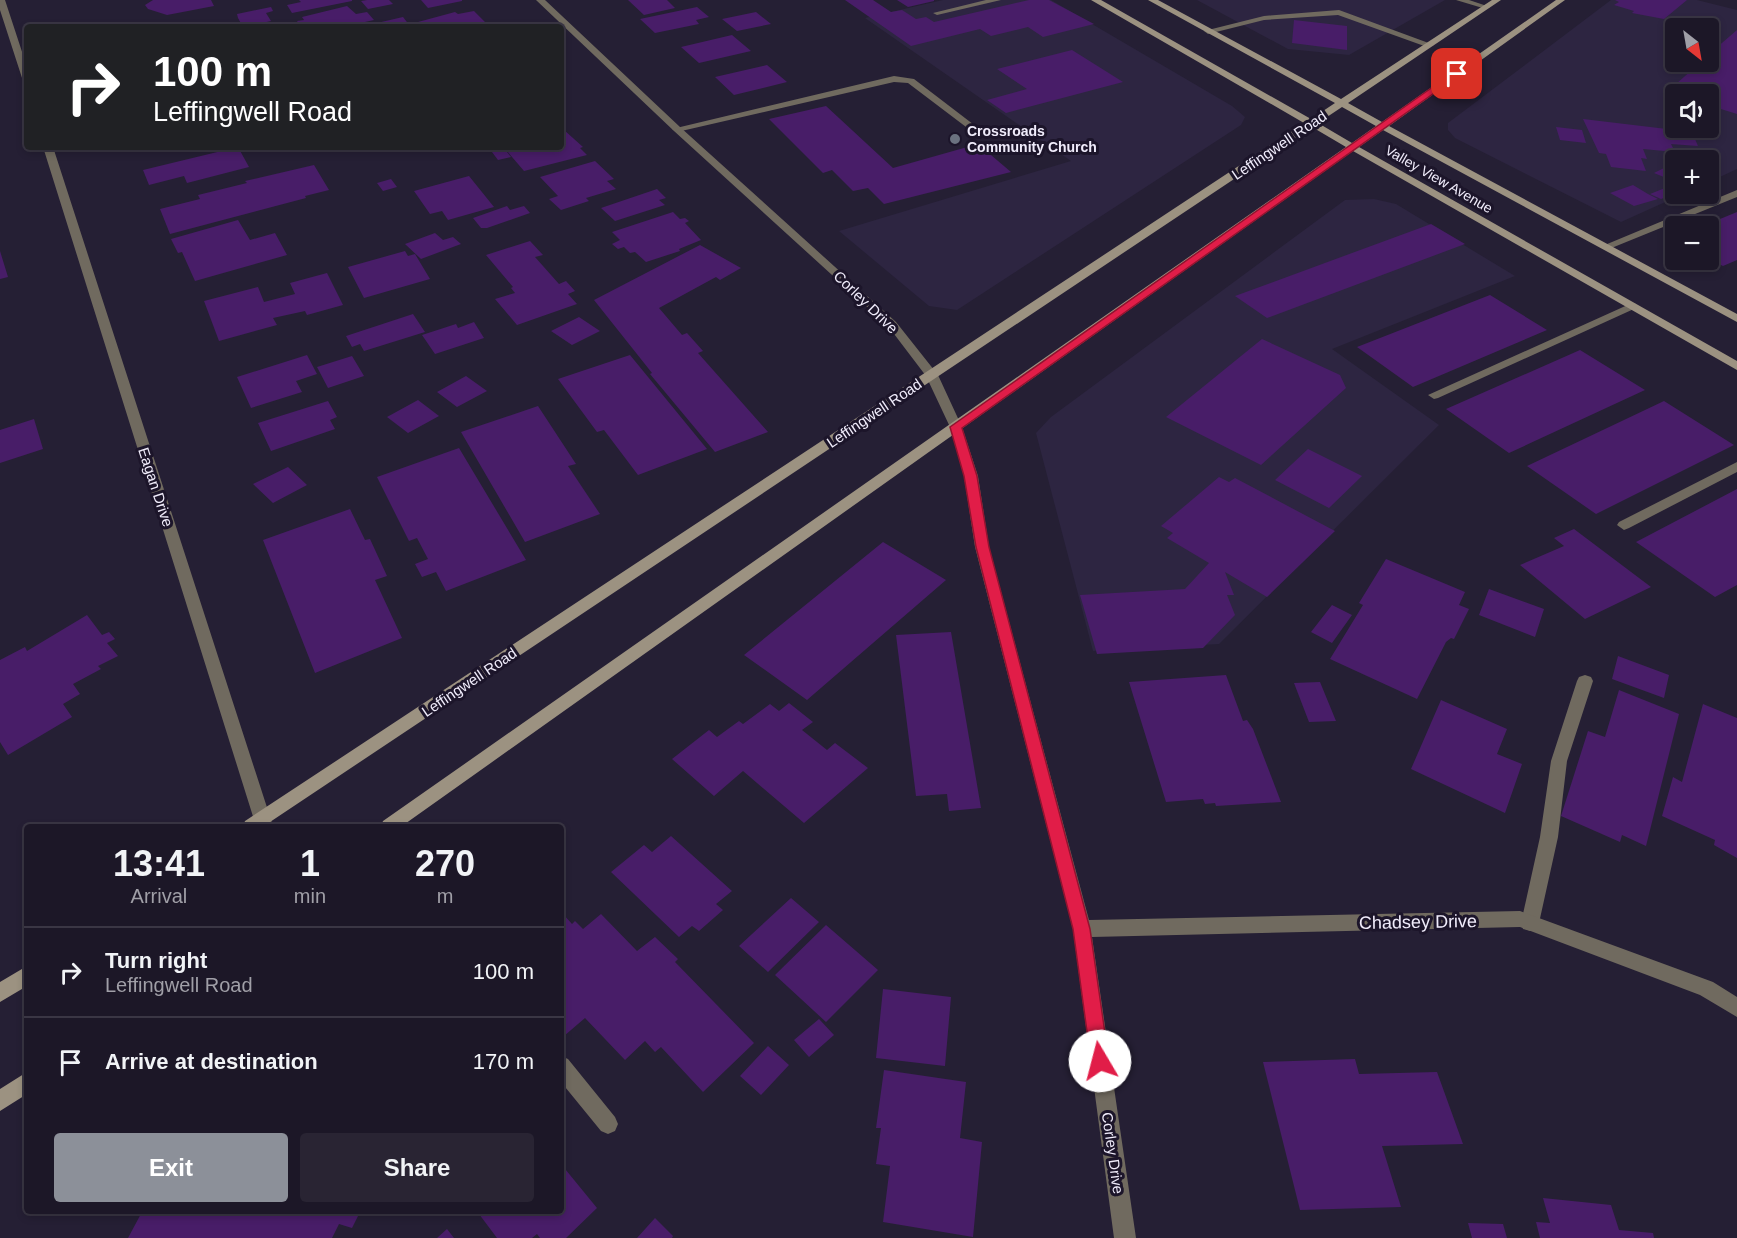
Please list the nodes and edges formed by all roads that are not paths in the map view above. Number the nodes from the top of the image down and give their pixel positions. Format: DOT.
graph roads {
  1 [pos="1,0"];
  2 [pos="540,0"];
  3 [pos="997,0"];
  4 [pos="1095,0"];
  5 [pos="1152,0"];
  6 [pos="1460,0"];
  7 [pos="1497,0"];
  8 [pos="1561,0"];
  9 [pos="1486,7"];
  10 [pos="937,14"];
  11 [pos="1208,31"];
  12 [pos="1430,45"];
  13 [pos="24,72"];
  14 [pos="1340,104"];
  15 [pos="1311,123"];
  16 [pos="1382,126"];
  17 [pos="677,129"];
  18 [pos="977,131"];
  19 [pos="1353,146"];
  20 [pos="48,150"];
  21 [pos="1737,193"];
  22 [pos="1605,247"];
  23 [pos="1632,306"];
  24 [pos="1737,319"];
  25 [pos="1737,366"];
  26 [pos="932,375"];
  27 [pos="1434,395"];
  28 [pos="956,427"];
  29 [pos="1737,466"];
  30 [pos="1624,525"];
  31 [pos="1585,681"];
  32 [pos="259,824"];
  33 [pos="393,824"];
  34 [pos="1530,923"];
  35 [pos="1082,929"];
  36 [pos="24,977"];
  37 [pos="0,993"];
  38 [pos="1737,1008"];
  39 [pos="564,1070"];
  40 [pos="24,1084"];
  41 [pos="0,1101"];
  42 [pos="608,1124"];
  43 [pos="1125,1238"];
  1 -- 13 [label="street"];
  2 -- 17 [label="street, Corley Drive"];
  3 -- 10 [label="street"];
  4 -- 15 [label="main road, Valley View Avenue"];
  5 -- 11 [label="main road, Valley View Avenue"];
  6 -- 9 [label="street"];
  7 -- 9 [label="main road, Leffingwell Road"];
  8 -- 16 [label="main road"];
  9 -- 12 [label="main road, Leffingwell Road"];
  11 -- 12 [label="street"];
  11 -- 14 [label="main road, Valley View Avenue"];
  12 -- 14 [label="main road, Leffingwell Road"];
  14 -- 15 [label="main road, Leffingwell Road"];
  14 -- 16 [label="main road, Valley View Avenue"];
  15 -- 19 [label="main road, Valley View Avenue"];
  15 -- 26 [label="main road, Leffingwell Road"];
  16 -- 19 [label="main road"];
  16 -- 22 [label="main road, Valley View Avenue"];
  17 -- 18 [label="street"];
  17 -- 26 [label="street, Corley Drive"];
  19 -- 23 [label="main road, Valley View Avenue"];
  19 -- 28 [label="main road"];
  20 -- 32 [label="street, Eagan Drive"];
  21 -- 22 [label="street"];
  22 -- 24 [label="main road, Valley View Avenue"];
  23 -- 25 [label="main road, Valley View Avenue"];
  23 -- 27 [label="street"];
  26 -- 28 [label="street, Corley Drive"];
  26 -- 32 [label="main road, Leffingwell Road"];
  28 -- 33 [label="main road"];
  28 -- 35 [label="street, Corley Drive"];
  29 -- 30 [label="street"];
  31 -- 34 [label="street"];
  34 -- 35 [label="street, Chadsey Drive"];
  34 -- 38 [label="street, Chadsey Drive"];
  35 -- 43 [label="street, Corley Drive"];
  36 -- 37 [label="main road"];
  39 -- 42 [label="street"];
  40 -- 41 [label="main road"];
}
